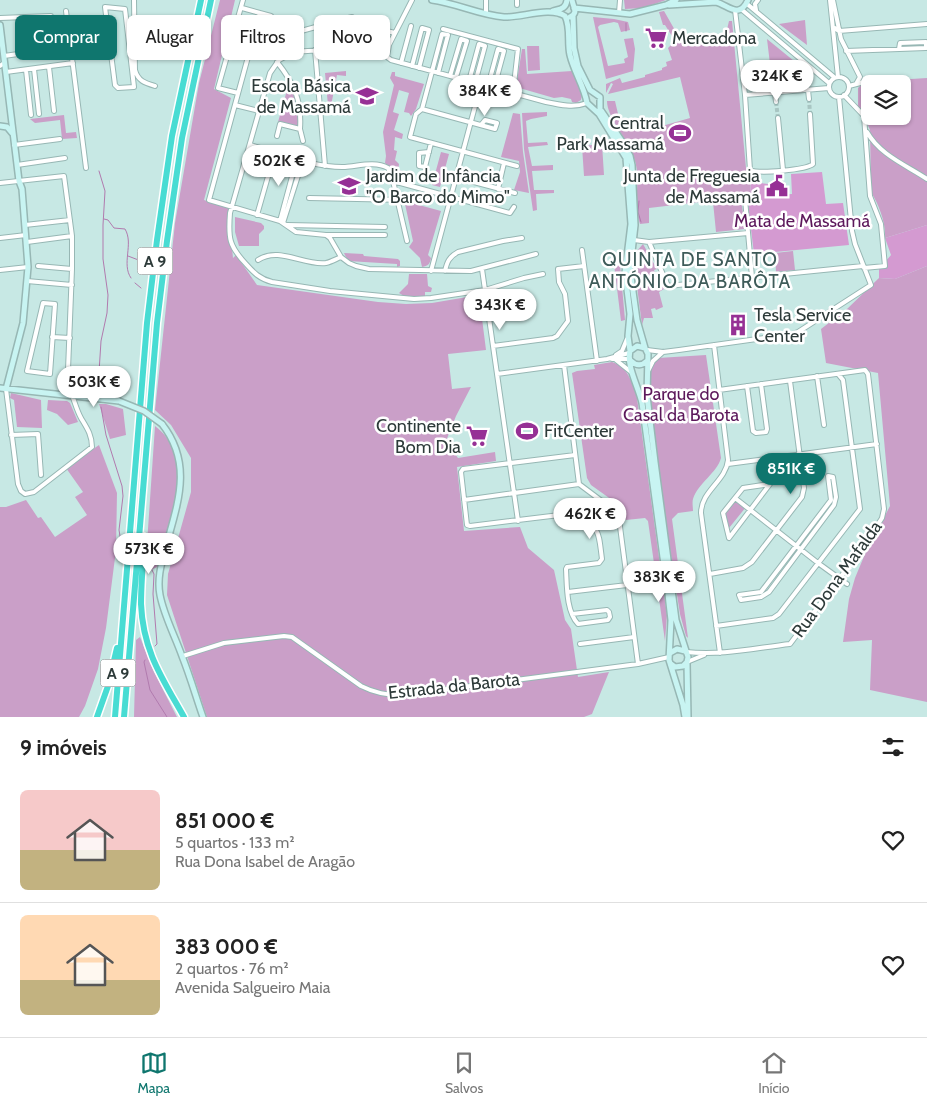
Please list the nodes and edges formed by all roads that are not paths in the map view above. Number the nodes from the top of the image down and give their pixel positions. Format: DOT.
graph roads {
  1 [pos="134,0"];
  2 [pos="201,0"];
  3 [pos="211,0"];
  4 [pos="243,0"];
  5 [pos="412,0"];
  6 [pos="432,0"];
  7 [pos="439,0"];
  8 [pos="486,0"];
  9 [pos="572,0"];
  10 [pos="620,0"];
  11 [pos="676,0"];
  12 [pos="758,0"];
  13 [pos="831,0"];
  14 [pos="748,1"];
  15 [pos="692,2"];
  16 [pos="722,2"];
  17 [pos="666,5"];
  18 [pos="242,8"];
  19 [pos="565,9"];
  20 [pos="738,9"];
  21 [pos="66,11"];
  22 [pos="574,11"];
  23 [pos="757,12"];
  24 [pos="260,13"];
  25 [pos="486,13"];
  26 [pos="619,13"];
  27 [pos="67,15"];
  28 [pos="267,15"];
  29 [pos="15,17"];
  30 [pos="0,18"];
  31 [pos="927,24"];
  32 [pos="0,25"];
  33 [pos="411,26"];
  34 [pos="833,27"];
  35 [pos="443,28"];
  36 [pos="839,30"];
  37 [pos="390,32"];
  38 [pos="395,33"];
  39 [pos="109,41"];
  40 [pos="390,43"];
  41 [pos="899,49"];
  42 [pos="846,51"];
  43 [pos="15,54"];
  44 [pos="4,56"];
  45 [pos="390,59"];
  46 [pos="73,60"];
  47 [pos="280,60"];
  48 [pos="316,60"];
  49 [pos="277,62"];
  50 [pos="73,63"];
  51 [pos="401,63"];
  52 [pos="2,64"];
  53 [pos="412,66"];
  54 [pos="48,67"];
  55 [pos="418,68"];
  56 [pos="34,69"];
  57 [pos="26,70"];
  58 [pos="431,71"];
  59 [pos="6,72"];
  60 [pos="438,73"];
  61 [pos="450,76"];
  62 [pos="836,77"];
  63 [pos="456,78"];
  64 [pos="469,81"];
  65 [pos="475,82"];
  66 [pos="861,83"];
  67 [pos="482,84"];
  68 [pos="856,84"];
  69 [pos="829,85"];
  70 [pos="155,86"];
  71 [pos="488,86"];
  72 [pos="849,86"];
  73 [pos="494,88"];
  74 [pos="808,90"];
  75 [pos="513,93"];
  76 [pos="595,93"];
  77 [pos="776,93"];
  78 [pos="238,94"];
  79 [pos="745,96"];
  80 [pos="841,96"];
  81 [pos="809,99"];
  82 [pos="588,102"];
  83 [pos="776,102"];
  84 [pos="600,103"];
  85 [pos="235,105"];
  86 [pos="422,109"];
  87 [pos="54,111"];
  88 [pos="259,111"];
  89 [pos="39,114"];
  90 [pos="810,114"];
  91 [pos="31,115"];
  92 [pos="11,116"];
  93 [pos="778,118"];
  94 [pos="471,122"];
  95 [pos="481,125"];
  96 [pos="0,126"];
  97 [pos="300,129"];
  98 [pos="866,130"];
  99 [pos="13,134"];
  100 [pos="277,136"];
  101 [pos="60,139"];
  102 [pos="303,141"];
  103 [pos="431,143"];
  104 [pos="14,145"];
  105 [pos="250,145"];
  106 [pos="463,151"];
  107 [pos="275,152"];
  108 [pos="429,152"];
  109 [pos="64,158"];
  110 [pos="297,158"];
  111 [pos="303,160"];
  112 [pos="504,163"];
  113 [pos="17,165"];
  114 [pos="325,166"];
  115 [pos="517,166"];
  116 [pos="86,168"];
  117 [pos="783,170"];
  118 [pos="927,179"];
  119 [pos="19,181"];
  120 [pos="393,181"];
  121 [pos="470,181"];
  122 [pos="0,183"];
  123 [pos="498,189"];
  124 [pos="515,193"];
  125 [pos="452,197"];
  126 [pos="309,198"];
  127 [pos="397,199"];
  128 [pos="745,199"];
  129 [pos="405,200"];
  130 [pos="514,207"];
  131 [pos="232,208"];
  132 [pos="257,215"];
  133 [pos="70,220"];
  134 [pos="283,223"];
  135 [pos="25,225"];
  136 [pos="385,227"];
  137 [pos="748,233"];
  138 [pos="26,235"];
  139 [pos="326,235"];
  140 [pos="385,235"];
  141 [pos="72,236"];
  142 [pos="0,238"];
  143 [pos="522,238"];
  144 [pos="634,240"];
  145 [pos="407,241"];
  146 [pos="27,242"];
  147 [pos="649,242"];
  148 [pos="582,250"];
  149 [pos="536,254"];
  150 [pos="341,257"];
  151 [pos="258,260"];
  152 [pos="38,266"];
  153 [pos="584,266"];
  154 [pos="28,267"];
  155 [pos="864,267"];
  156 [pos="72,269"];
  157 [pos="482,269"];
  158 [pos="0,270"];
  159 [pos="431,271"];
  160 [pos="444,271"];
  161 [pos="543,274"];
  162 [pos="752,277"];
  163 [pos="27,281"];
  164 [pos="72,285"];
  165 [pos="485,290"];
  166 [pos="628,336"];
  167 [pos="52,338"];
  168 [pos="70,338"];
  169 [pos="714,345"];
  170 [pos="493,346"];
  171 [pos="646,349"];
  172 [pos="629,352"];
  173 [pos="663,352"];
  174 [pos="607,359"];
  175 [pos="614,360"];
  176 [pos="630,360"];
  177 [pos="647,360"];
  178 [pos="597,361"];
  179 [pos="564,365"];
  180 [pos="648,371"];
  181 [pos="631,372"];
  182 [pos="497,374"];
  183 [pos="838,374"];
  184 [pos="818,376"];
  185 [pos="790,380"];
  186 [pos="762,384"];
  187 [pos="747,386"];
  188 [pos="0,388"];
  189 [pos="6,388"];
  190 [pos="719,390"];
  191 [pos="70,395"];
  192 [pos="824,425"];
  193 [pos="11,434"];
  194 [pos="877,444"];
  195 [pos="852,447"];
  196 [pos="575,454"];
  197 [pos="799,455"];
  198 [pos="509,464"];
  199 [pos="728,464"];
  200 [pos="41,474"];
  201 [pos="579,484"];
  202 [pos="513,493"];
  203 [pos="735,498"];
  204 [pos="464,500"];
  205 [pos="750,510"];
  206 [pos="141,516"];
  207 [pos="518,520"];
  208 [pos="776,531"];
  209 [pos="796,546"];
  210 [pos="801,550"];
  211 [pos="818,563"];
  212 [pos="710,574"];
  213 [pos="839,578"];
  214 [pos="847,584"];
  215 [pos="627,585"];
  216 [pos="568,592"];
  217 [pos="572,614"];
  218 [pos="716,626"];
  219 [pos="122,630"];
  220 [pos="634,637"];
  221 [pos="580,644"];
  222 [pos="686,652"];
  223 [pos="720,653"];
  224 [pos="705,654"];
  225 [pos="183,656"];
  226 [pos="670,659"];
  227 [pos="687,662"];
  228 [pos="638,664"];
  229 [pos="97,717"];
  230 [pos="115,717"];
  231 [pos="124,717"];
  232 [pos="184,717"];
  233 [pos="203,717"];
  234 [pos="686,717"];
  1 -- 70 [label="street"];
  2 -- 219 [label="highway, A 9"];
  3 -- 206 [label="highway, A 9"];
  4 -- 18 [label="street"];
  5 -- 38 [label="street"];
  6 -- 7 [label="street"];
  7 -- 25 [label="street"];
  8 -- 25 [label="street"];
  9 -- 22 [label="street"];
  10 -- 26 [label="street"];
  11 -- 17 [label="street"];
  12 -- 23 [label="street"];
  13 -- 34 [label="street"];
  13 -- 36 [label="street"];
  14 -- 20 [label="street"];
  14 -- 23 [label="street"];
  15 -- 16 [label="street"];
  15 -- 17 [label="street"];
  16 -- 20 [label="street"];
  17 -- 26 [label="street"];
  18 -- 24 [label="street"];
  18 -- 78 [label="street"];
  19 -- 22 [label="street"];
  19 -- 22 [label="street"];
  19 -- 25 [label="street"];
  19 -- 82 [label="street"];
  20 -- 69 [label="street"];
  20 -- 79 [label="street"];
  21 -- 27 [label="street"];
  22 -- 26 [label="street"];
  22 -- 76 [label="street"];
  23 -- 62 [label="street"];
  24 -- 28 [label="street"];
  24 -- 78 [label="street"];
  29 -- 30 [label="street"];
  31 -- 36 [label="street"];
  32 -- 44 [label="street"];
  33 -- 51 [label="street"];
  34 -- 36 [label="street"];
  34 -- 62 [label="street"];
  35 -- 75 [label="street"];
  36 -- 42 [label="street"];
  37 -- 38 [label="street"];
  38 -- 40 [label="street"];
  39 -- 39 [label="street"];
  41 -- 41 [label="street"];
  41 -- 42 [label="street"];
  42 -- 68 [label="street"];
  43 -- 44 [label="street"];
  44 -- 52 [label="street"];
  45 -- 51 [label="street"];
  46 -- 50 [label="street"];
  47 -- 49 [label="street"];
  48 -- 114 [label="street"];
  49 -- 88 [label="street"];
  49 -- 97 [label="street"];
  50 -- 54 [label="street"];
  50 -- 116 [label="street"];
  51 -- 53 [label="street"];
  52 -- 59 [label="street"];
  53 -- 55 [label="street"];
  53 -- 55 [label="street"];
  54 -- 56 [label="street"];
  54 -- 87 [label="street"];
  55 -- 58 [label="street"];
  56 -- 57 [label="street"];
  56 -- 89 [label="street"];
  57 -- 59 [label="street"];
  57 -- 91 [label="street"];
  58 -- 60 [label="street"];
  58 -- 60 [label="street"];
  58 -- 86 [label="street"];
  59 -- 92 [label="street"];
  60 -- 61 [label="street"];
  61 -- 63 [label="street"];
  61 -- 63 [label="street"];
  62 -- 69 [label="street"];
  62 -- 72 [label="street"];
  63 -- 64 [label="street"];
  64 -- 65 [label="street"];
  64 -- 65 [label="street"];
  65 -- 67 [label="street"];
  66 -- 68 [label="street"];
  67 -- 71 [label="street"];
  67 -- 94 [label="street"];
  68 -- 72 [label="street"];
  69 -- 74 [label="street"];
  69 -- 80 [label="street"];
  71 -- 73 [label="street"];
  71 -- 73 [label="street"];
  72 -- 80 [label="street"];
  73 -- 75 [label="street"];
  74 -- 77 [label="street"];
  74 -- 81 [label="street"];
  75 -- 82 [label="street"];
  76 -- 82 [label="street"];
  76 -- 84 [label="street"];
  77 -- 79 [label="street"];
  77 -- 83 [label="street"];
  78 -- 85 [label="street"];
  79 -- 117 [label="street"];
  80 -- 98 [label="street"];
  80 -- 155 [label="street"];
  82 -- 84 [label="street"];
  82 -- 166 [label="street"];
  84 -- 144 [label="street"];
  85 -- 88 [label="street"];
  85 -- 131 [label="street"];
  86 -- 94 [label="street"];
  86 -- 103 [label="street"];
  88 -- 105 [label="street"];
  90 -- 117 [label="street"];
  92 -- 96 [label="street"];
  92 -- 99 [label="street"];
  93 -- 117 [label="street"];
  94 -- 95 [label="street"];
  94 -- 106 [label="street"];
  96 -- 99 [label="street"];
  97 -- 100 [label="street"];
  97 -- 102 [label="street"];
  98 -- 118 [label="street"];
  98 -- 155 [label="street"];
  99 -- 104 [label="street"];
  101 -- 104 [label="street"];
  103 -- 106 [label="street"];
  103 -- 108 [label="street"];
  104 -- 113 [label="street"];
  105 -- 107 [label="street"];
  105 -- 131 [label="street"];
  106 -- 112 [label="street"];
  106 -- 125 [label="street"];
  107 -- 110 [label="street"];
  107 -- 132 [label="street"];
  109 -- 113 [label="street"];
  110 -- 111 [label="street"];
  110 -- 134 [label="street"];
  111 -- 114 [label="street"];
  111 -- 134 [label="street"];
  112 -- 115 [label="street"];
  112 -- 123 [label="street"];
  113 -- 119 [label="street"];
  114 -- 120 [label="street"];
  119 -- 122 [label="street"];
  119 -- 133 [label="street"];
  119 -- 135 [label="street"];
  120 -- 125 [label="street"];
  120 -- 127 [label="street"];
  121 -- 123 [label="street"];
  123 -- 124 [label="street"];
  125 -- 130 [label="street"];
  125 -- 159 [label="street"];
  126 -- 127 [label="street"];
  127 -- 129 [label="street"];
  127 -- 145 [label="street"];
  128 -- 137 [label="street"];
  131 -- 132 [label="street"];
  131 -- 165 [label="street"];
  132 -- 134 [label="street"];
  133 -- 135 [label="street"];
  133 -- 141 [label="street"];
  134 -- 136 [label="street"];
  134 -- 139 [label="street"];
  135 -- 138 [label="street"];
  137 -- 147 [label="street"];
  137 -- 162 [label="street"];
  138 -- 142 [label="street"];
  138 -- 146 [label="street"];
  139 -- 140 [label="street"];
  139 -- 150 [label="street"];
  141 -- 146 [label="street"];
  141 -- 156 [label="street"];
  143 -- 160 [label="street"];
  144 -- 147 [label="street"];
  144 -- 171 [label="street"];
  146 -- 154 [label="street"];
  147 -- 162 [label="street"];
  148 -- 153 [label="street"];
  149 -- 157 [label="street"];
  150 -- 151 [label="street"];
  150 -- 159 [label="street"];
  152 -- 156 [label="street"];
  153 -- 170 [label="street"];
  153 -- 178 [label="street"];
  154 -- 158 [label="street"];
  154 -- 163 [label="street"];
  155 -- 162 [label="street"];
  155 -- 169 [label="street"];
  156 -- 164 [label="street"];
  157 -- 160 [label="street"];
  157 -- 165 [label="street"];
  159 -- 160 [label="street"];
  161 -- 165 [label="street"];
  163 -- 164 [label="street"];
  163 -- 189 [label="street"];
  164 -- 168 [label="street"];
  165 -- 170 [label="street"];
  166 -- 172 [label="street"];
  166 -- 174 [label="street"];
  167 -- 167 [label="street"];
  167 -- 168 [label="street"];
  168 -- 191 [label="street"];
  169 -- 173 [label="street"];
  169 -- 190 [label="street"];
  170 -- 182 [label="street"];
  171 -- 172 [label="street"];
  171 -- 173 [label="street"];
  171 -- 177 [label="street"];
  172 -- 174 [label="street"];
  172 -- 176 [label="street"];
  173 -- 177 [label="street"];
  173 -- 180 [label="street"];
  174 -- 175 [label="street"];
  174 -- 178 [label="street"];
  175 -- 176 [label="street"];
  175 -- 181 [label="street"];
  176 -- 177 [label="street"];
  176 -- 181 [label="street"];
  177 -- 180 [label="street"];
  178 -- 179 [label="street"];
  179 -- 182 [label="street"];
  179 -- 196 [label="street"];
  180 -- 222 [label="street"];
  181 -- 226 [label="street"];
  182 -- 198 [label="street"];
  183 -- 184 [label="street"];
  183 -- 194 [label="street, Rua Dona Mafalda"];
  183 -- 195 [label="street"];
  184 -- 185 [label="street"];
  184 -- 192 [label="street"];
  185 -- 186 [label="street"];
  185 -- 197 [label="street"];
  186 -- 187 [label="street"];
  186 -- 187 [label="street"];
  187 -- 190 [label="street"];
  188 -- 189 [label="street"];
  189 -- 191 [label="street"];
  189 -- 193 [label="street"];
  190 -- 199 [label="street"];
  191 -- 193 [label="street"];
  191 -- 225 [label="street, bridge"];
  193 -- 200 [label="street"];
  194 -- 195 [label="street"];
  194 -- 213 [label="street, Rua Dona Mafalda"];
  195 -- 197 [label="street"];
  195 -- 211 [label="street"];
  196 -- 198 [label="street"];
  196 -- 201 [label="street"];
  197 -- 199 [label="street"];
  197 -- 208 [label="street"];
  198 -- 202 [label="street"];
  198 -- 204 [label="street"];
  199 -- 212 [label="street"];
  201 -- 202 [label="street"];
  201 -- 215 [label="street"];
  202 -- 204 [label="street"];
  202 -- 207 [label="street"];
  203 -- 205 [label="street"];
  203 -- 205 [label="street"];
  203 -- 205 [label="street"];
  204 -- 207 [label="street"];
  205 -- 208 [label="street"];
  206 -- 231 [label="highway, A 9"];
  206 -- 232 [label="highway"];
  207 -- 216 [label="street"];
  208 -- 209 [label="street"];
  208 -- 212 [label="street"];
  209 -- 210 [label="street"];
  209 -- 210 [label="street"];
  209 -- 210 [label="street"];
  210 -- 211 [label="street"];
  211 -- 213 [label="street"];
  211 -- 218 [label="street"];
  212 -- 218 [label="street"];
  213 -- 214 [label="street"];
  213 -- 223 [label="street, Rua Dona Mafalda"];
  215 -- 216 [label="street"];
  215 -- 220 [label="street"];
  216 -- 217 [label="street"];
  217 -- 217 [label="street"];
  218 -- 223 [label="street"];
  219 -- 229 [label="highway"];
  219 -- 230 [label="highway, A 9"];
  220 -- 221 [label="street"];
  220 -- 228 [label="street"];
  222 -- 224 [label="street, Rua Dona Mafalda"];
  222 -- 226 [label="street"];
  222 -- 227 [label="street"];
  223 -- 224 [label="street, Rua Dona Mafalda"];
  224 -- 227 [label="street, Rua Dona Mafalda"];
  225 -- 228 [label="street, Estrada da Barota"];
  225 -- 233 [label="street"];
  226 -- 227 [label="street"];
  226 -- 228 [label="street, Estrada da Barota"];
  226 -- 234 [label="street"];
  227 -- 234 [label="street"];
}
